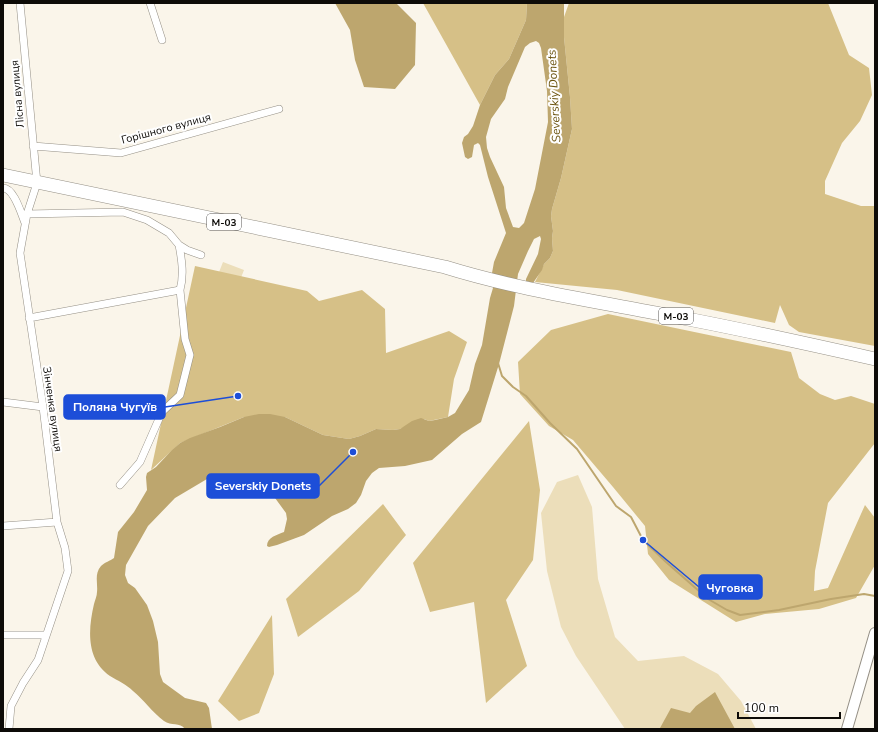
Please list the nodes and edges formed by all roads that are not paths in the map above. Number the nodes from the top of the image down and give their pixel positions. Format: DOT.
graph roads {
  1 [pos="20,3"];
  2 [pos="150,3"];
  3 [pos="162,40"];
  4 [pos="279,109"];
  5 [pos="33,146"];
  6 [pos="3,176"];
  7 [pos="36,183"];
  8 [pos="3,188"];
  9 [pos="27,214"];
  10 [pos="25,223"];
  11 [pos="180,245"];
  12 [pos="201,255"];
  13 [pos="180,290"];
  14 [pos="29,318"];
  15 [pos="875,359"];
  16 [pos="3,402"];
  17 [pos="43,407"];
  18 [pos="120,485"];
  19 [pos="57,522"];
  20 [pos="3,526"];
  21 [pos="875,633"];
  22 [pos="3,635"];
  23 [pos="45,635"];
  24 [pos="8,729"];
  25 [pos="847,729"];
  1 -- 5 [label="street, Лісна вулиця"];
  2 -- 3 [label="street"];
  4 -- 5 [label="street, Горішного вулиця"];
  5 -- 7 [label="street, Лісна вулиця"];
  6 -- 7 [label="highway, М-03"];
  7 -- 9 [label="street, Зінченка вулиця"];
  7 -- 15 [label="highway, М-03"];
  8 -- 10 [label="street"];
  9 -- 10 [label="street, Зінченка вулиця"];
  9 -- 11 [label="street"];
  10 -- 14 [label="street, Зінченка вулиця"];
  11 -- 12 [label="street"];
  11 -- 13 [label="street"];
  13 -- 14 [label="street"];
  13 -- 18 [label="street"];
  14 -- 17 [label="street, Зінченка вулиця"];
  16 -- 17 [label="street"];
  17 -- 19 [label="street, Зінченка вулиця"];
  19 -- 20 [label="street"];
  19 -- 23 [label="street, Зінченка вулиця"];
  21 -- 25 [label="main road"];
  22 -- 23 [label="street"];
  23 -- 24 [label="street, Зінченка вулиця"];
}
